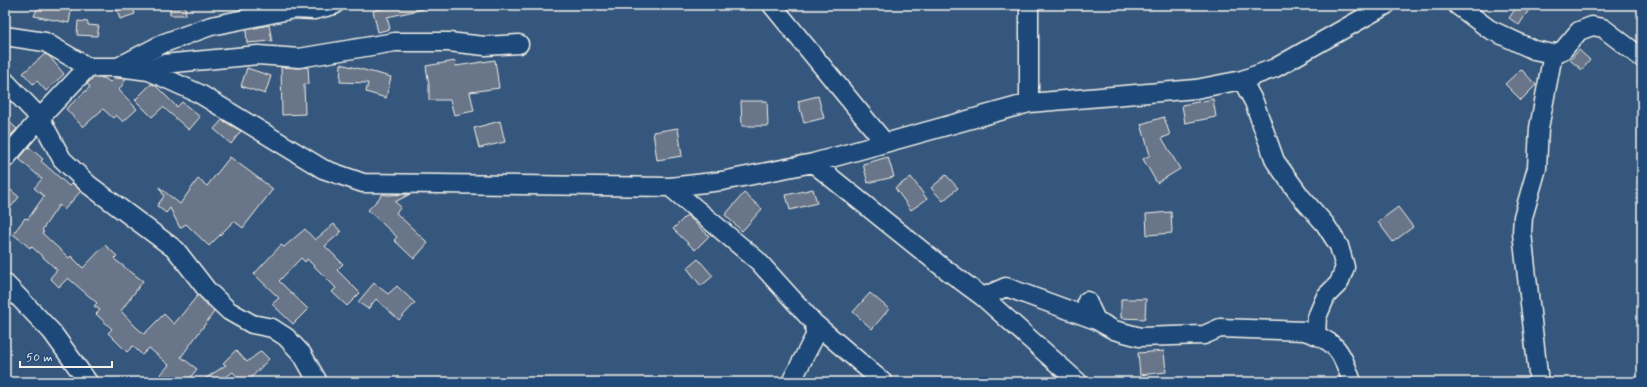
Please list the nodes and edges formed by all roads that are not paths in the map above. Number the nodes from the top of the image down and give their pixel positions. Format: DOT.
graph roads {
  1 [pos="334,5"];
  2 [pos="772,5"];
  3 [pos="1029,5"];
  4 [pos="1386,5"];
  5 [pos="1457,5"];
  6 [pos="294,7"];
  7 [pos="5,36"];
  8 [pos="519,44"];
  9 [pos="1553,54"];
  10 [pos="1642,58"];
  11 [pos="88,67"];
  12 [pos="118,67"];
  13 [pos="149,71"];
  14 [pos="1242,80"];
  15 [pos="5,81"];
  16 [pos="1029,103"];
  17 [pos="40,118"];
  18 [pos="885,143"];
  19 [pos="5,159"];
  20 [pos="813,163"];
  21 [pos="670,187"];
  22 [pos="5,283"];
  23 [pos="983,297"];
  24 [pos="1087,301"];
  25 [pos="1096,320"];
  26 [pos="814,323"];
  27 [pos="1316,335"];
  28 [pos="88,382"];
  29 [pos="318,382"];
  30 [pos="791,382"];
  31 [pos="883,382"];
  32 [pos="1078,382"];
  33 [pos="1352,382"];
  34 [pos="1538,382"];
  1 -- 6 [label="street"];
  2 -- 18 [label="street"];
  3 -- 16 [label="street"];
  4 -- 14 [label="street"];
  5 -- 9 [label="street"];
  6 -- 12 [label="street"];
  7 -- 11 [label="street"];
  8 -- 13 [label="street"];
  9 -- 10 [label="street"];
  9 -- 34 [label="street"];
  11 -- 12 [label="street"];
  11 -- 17 [label="street"];
  12 -- 13 [label="street"];
  13 -- 21 [label="street"];
  14 -- 16 [label="street"];
  14 -- 27 [label="street"];
  15 -- 17 [label="street"];
  16 -- 18 [label="street"];
  17 -- 19 [label="street"];
  17 -- 29 [label="street"];
  18 -- 20 [label="street"];
  20 -- 21 [label="street"];
  20 -- 23 [label="street"];
  21 -- 26 [label="street"];
  22 -- 28 [label="street"];
  23 -- 25 [label="street"];
  23 -- 32 [label="street"];
  24 -- 25 [label="street"];
  25 -- 27 [label="street"];
  26 -- 30 [label="street"];
  26 -- 31 [label="street"];
  27 -- 33 [label="street"];
}
